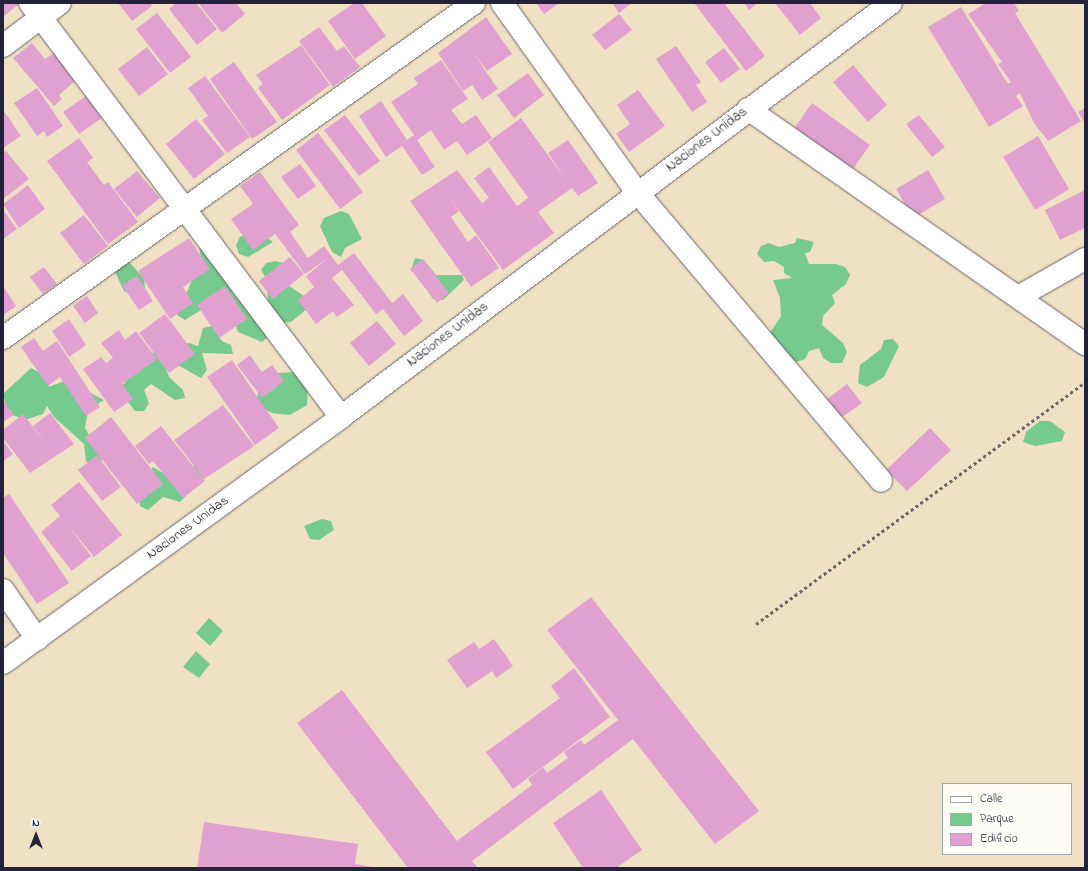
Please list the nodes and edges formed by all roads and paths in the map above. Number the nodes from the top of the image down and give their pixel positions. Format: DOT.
graph roads {
  1 [pos="60,3"];
  2 [pos="474,3"];
  3 [pos="502,3"];
  4 [pos="882,5"];
  5 [pos="36,10"];
  6 [pos="3,46"];
  7 [pos="748,109"];
  8 [pos="637,192"];
  9 [pos="185,211"];
  10 [pos="1085,259"];
  11 [pos="1018,297"];
  12 [pos="3,338"];
  13 [pos="1085,344"];
  14 [pos="1085,382"];
  15 [pos="341,417"];
  16 [pos="881,481"];
  17 [pos="3,590"];
  18 [pos="756,624"];
  19 [pos="38,639"];
  20 [pos="3,663"];
  1 -- 5 [label="street"];
  2 -- 9 [label="street"];
  3 -- 8 [label="street"];
  4 -- 7 [label="street, Naciones Unidas"];
  5 -- 6 [label="street"];
  5 -- 9 [label="street"];
  7 -- 8 [label="street, Naciones Unidas"];
  7 -- 11 [label="street"];
  8 -- 15 [label="street, Naciones Unidas"];
  8 -- 16 [label="street"];
  9 -- 12 [label="street"];
  9 -- 15 [label="street"];
  10 -- 11 [label="street"];
  11 -- 13 [label="street"];
  14 -- 18 [label="path"];
  15 -- 19 [label="street, Naciones Unidas"];
  17 -- 19 [label="street"];
  19 -- 20 [label="street, Naciones Unidas"];
}
